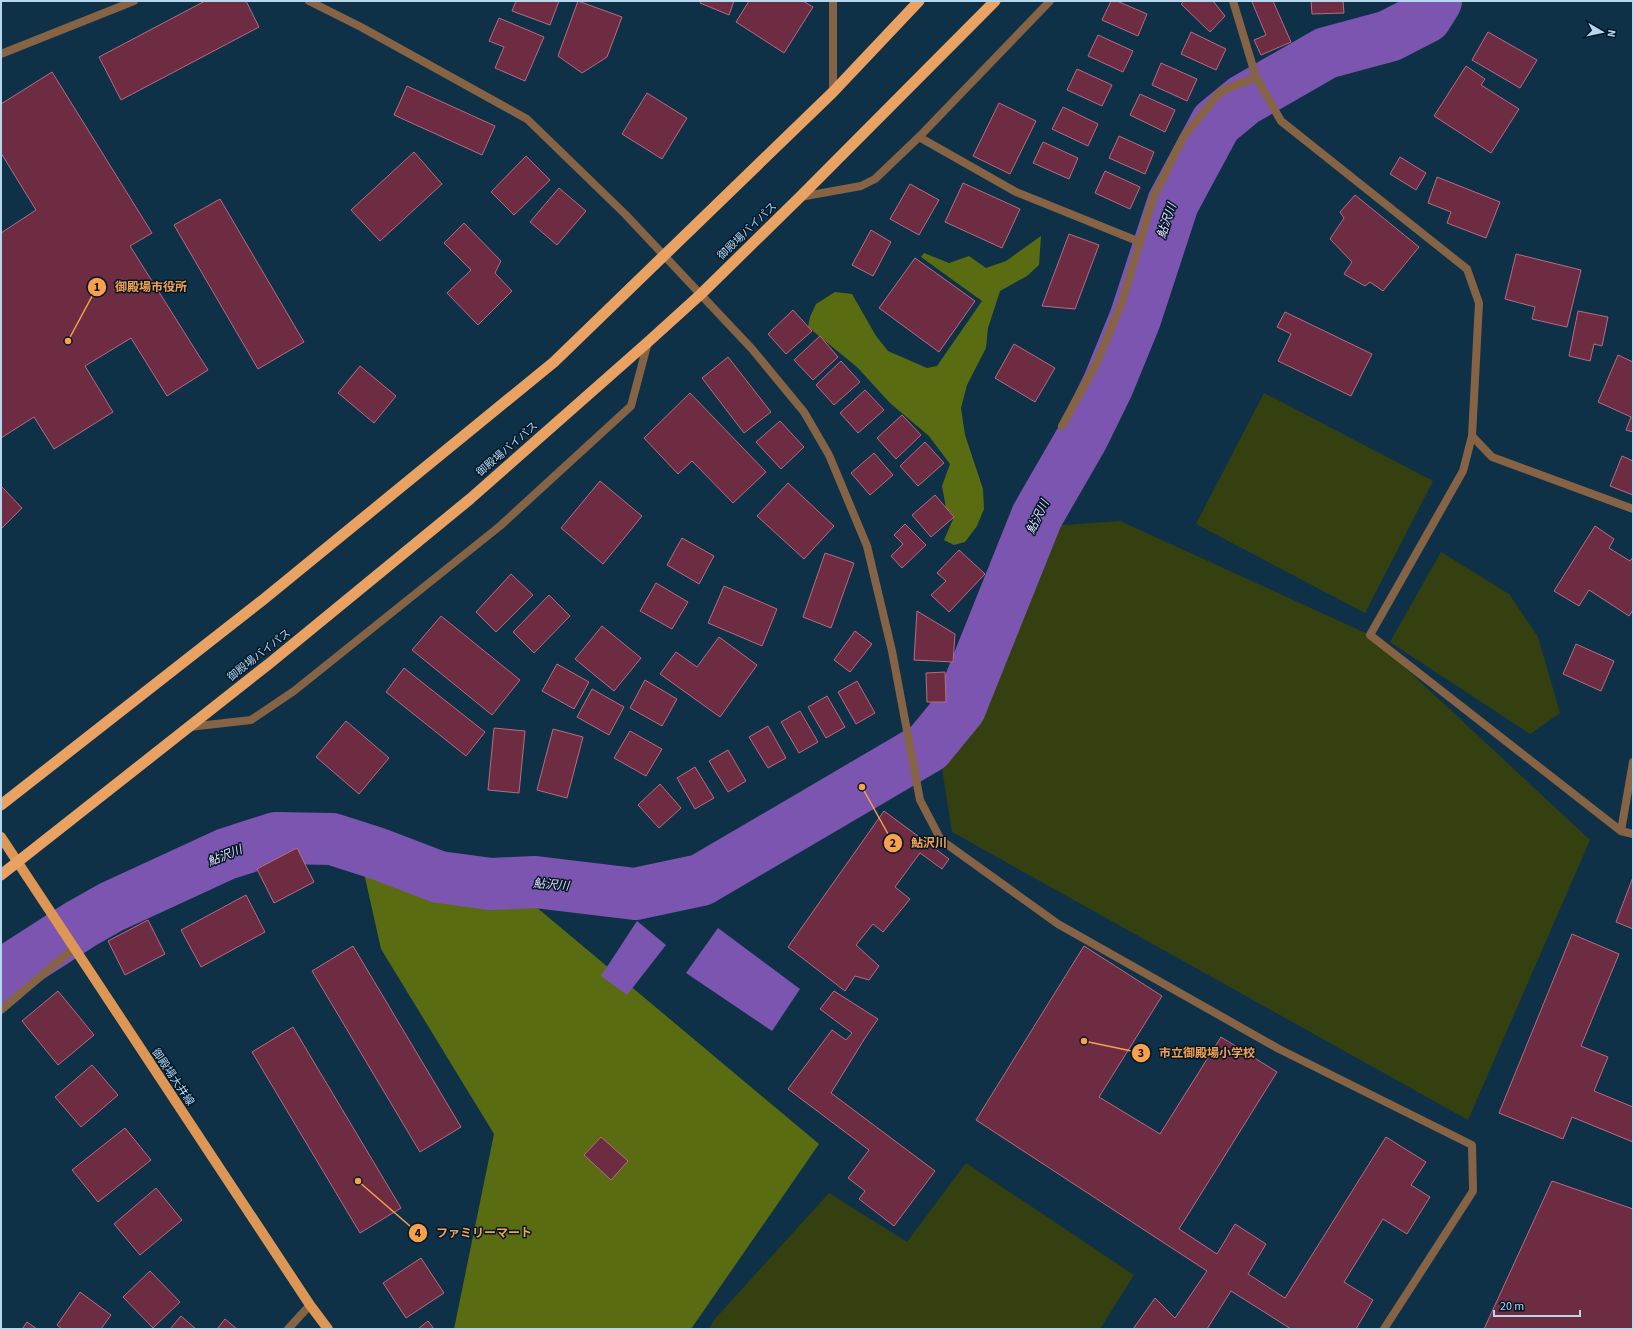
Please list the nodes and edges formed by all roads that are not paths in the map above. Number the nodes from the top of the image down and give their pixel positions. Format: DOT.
graph roads {
  1 [pos="134,1"];
  2 [pos="310,1"];
  3 [pos="833,1"];
  4 [pos="919,1"];
  5 [pos="995,1"];
  6 [pos="1050,1"];
  7 [pos="1233,1"];
  8 [pos="1,54"];
  9 [pos="1256,77"];
  10 [pos="833,92"];
  11 [pos="919,137"];
  12 [pos="800,197"];
  13 [pos="1140,242"];
  14 [pos="664,255"];
  15 [pos="701,294"];
  16 [pos="648,342"];
  17 [pos="1062,426"];
  18 [pos="1472,436"];
  19 [pos="1633,509"];
  20 [pos="187,727"];
  21 [pos="1633,762"];
  22 [pos="1,806"];
  23 [pos="1621,831"];
  24 [pos="1633,834"];
  25 [pos="1,837"];
  26 [pos="18,862"];
  27 [pos="1,875"];
  28 [pos="74,948"];
  29 [pos="1,1010"];
  30 [pos="310,1305"];
  31 [pos="288,1329"];
  32 [pos="328,1329"];
  33 [pos="1384,1329"];
  1 -- 8 [label="street"];
  2 -- 14 [label="street"];
  3 -- 10 [label="street"];
  4 -- 10 [label="highway"];
  5 -- 12 [label="highway, 御殿場バイパス"];
  6 -- 11 [label="street"];
  7 -- 9 [label="street"];
  9 -- 13 [label="street"];
  9 -- 18 [label="street"];
  10 -- 14 [label="highway"];
  11 -- 12 [label="street"];
  11 -- 13 [label="street"];
  12 -- 15 [label="highway, 御殿場バイパス"];
  13 -- 17 [label="street"];
  14 -- 15 [label="street"];
  14 -- 22 [label="highway"];
  15 -- 16 [label="highway, 御殿場バイパス"];
  15 -- 33 [label="street"];
  16 -- 20 [label="highway, 御殿場バイパス"];
  16 -- 20 [label="street"];
  18 -- 19 [label="street"];
  18 -- 23 [label="street"];
  20 -- 26 [label="highway, 御殿場バイパス"];
  21 -- 23 [label="street"];
  23 -- 24 [label="street"];
  25 -- 26 [label="main road, 御殿場大井線"];
  26 -- 27 [label="highway, 御殿場バイパス"];
  26 -- 28 [label="main road, 御殿場大井線"];
  28 -- 29 [label="street"];
  28 -- 30 [label="main road, 御殿場大井線"];
  30 -- 31 [label="street"];
  30 -- 32 [label="main road, 御殿場大井線"];
}
